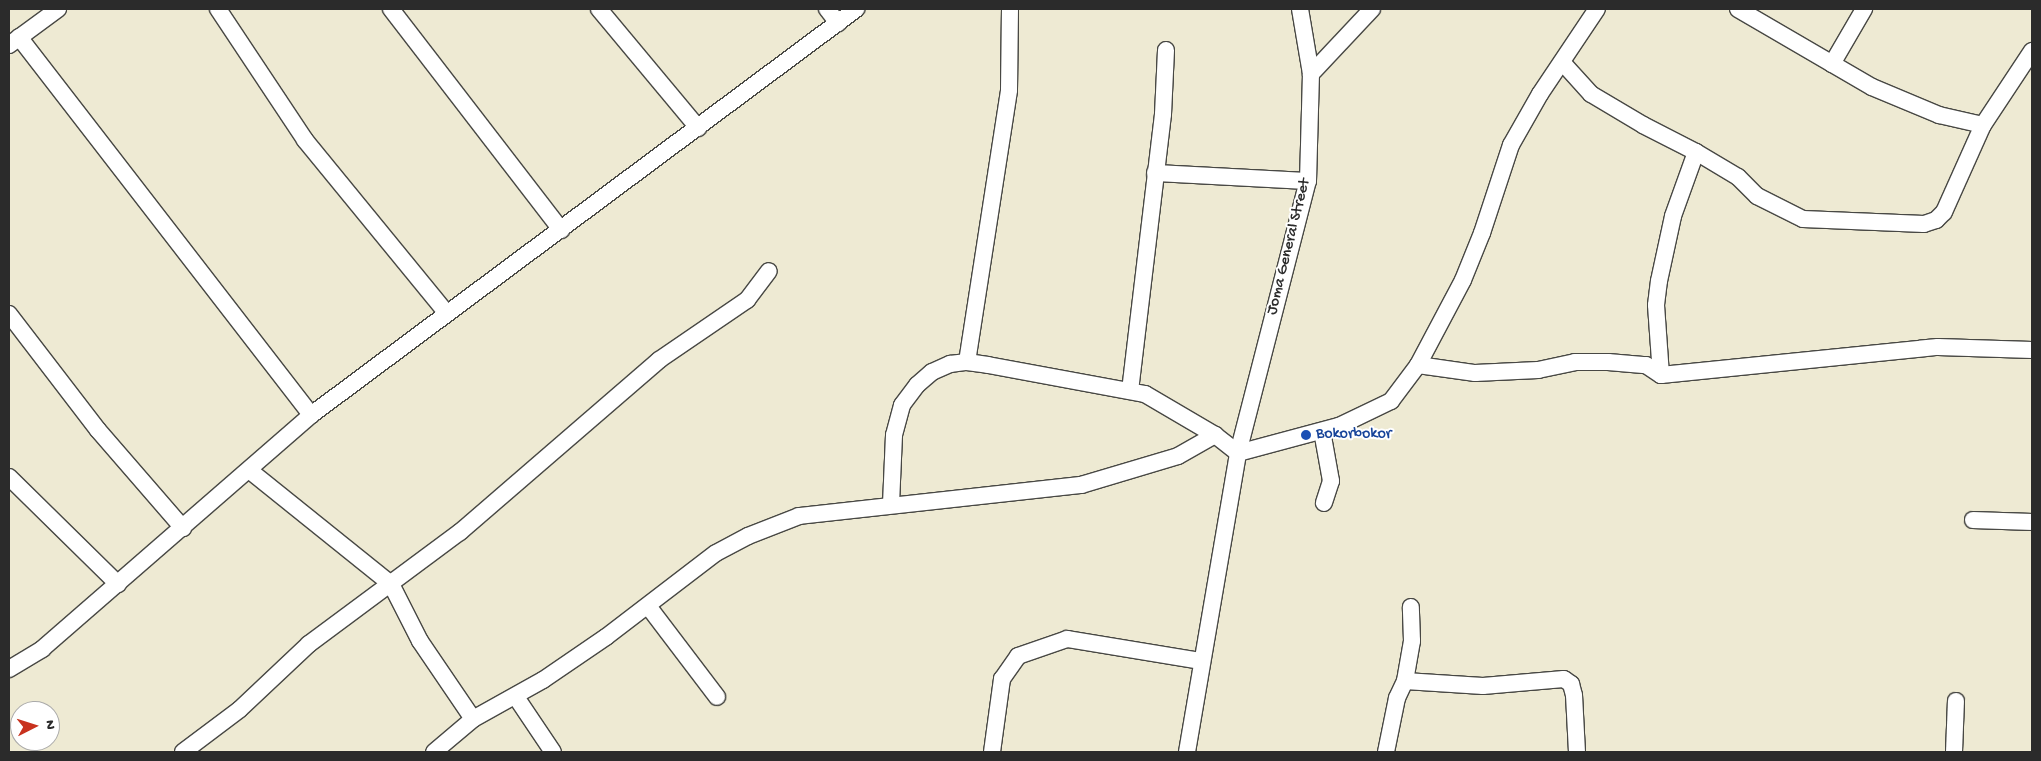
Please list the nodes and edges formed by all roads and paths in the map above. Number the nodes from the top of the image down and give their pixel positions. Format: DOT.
graph roads {
  1 [pos="58,9"];
  2 [pos="218,9"];
  3 [pos="391,9"];
  4 [pos="599,9"];
  5 [pos="827,9"];
  6 [pos="856,9"];
  7 [pos="1010,9"];
  8 [pos="1300,9"];
  9 [pos="1372,9"];
  10 [pos="1597,9"];
  11 [pos="1738,9"];
  12 [pos="1864,9"];
  13 [pos="838,22"];
  14 [pos="14,41"];
  15 [pos="1166,50"];
  16 [pos="2032,51"];
  17 [pos="1562,62"];
  18 [pos="1832,64"];
  19 [pos="1311,74"];
  20 [pos="1983,125"];
  21 [pos="698,128"];
  22 [pos="1696,152"];
  23 [pos="1155,173"];
  24 [pos="1308,181"];
  25 [pos="561,230"];
  26 [pos="769,271"];
  27 [pos="445,311"];
  28 [pos="9,314"];
  29 [pos="2032,350"];
  30 [pos="967,362"];
  31 [pos="1418,365"];
  32 [pos="1661,375"];
  33 [pos="1130,391"];
  34 [pos="311,415"];
  35 [pos="1322,430"];
  36 [pos="1215,435"];
  37 [pos="1238,453"];
  38 [pos="249,470"];
  39 [pos="9,477"];
  40 [pos="891,504"];
  41 [pos="1324,504"];
  42 [pos="1973,520"];
  43 [pos="2032,522"];
  44 [pos="183,528"];
  45 [pos="118,584"];
  46 [pos="391,584"];
  47 [pos="648,606"];
  48 [pos="1411,607"];
  49 [pos="1201,661"];
  50 [pos="9,669"];
  51 [pos="1405,681"];
  52 [pos="516,697"];
  53 [pos="716,697"];
  54 [pos="1956,701"];
  55 [pos="473,719"];
  56 [pos="183,752"];
  57 [pos="434,752"];
  58 [pos="553,752"];
  59 [pos="992,752"];
  60 [pos="1187,752"];
  61 [pos="1386,752"];
  62 [pos="1577,752"];
  63 [pos="1954,752"];
  1 -- 14 [label="street"];
  2 -- 27 [label="street"];
  3 -- 25 [label="street"];
  4 -- 21 [label="street"];
  5 -- 13 [label="street"];
  6 -- 13 [label="street"];
  7 -- 30 [label="street"];
  8 -- 19 [label="street, Joma General Street"];
  9 -- 19 [label="street"];
  10 -- 17 [label="street"];
  11 -- 18 [label="street"];
  12 -- 18 [label="street"];
  13 -- 21 [label="street"];
  14 -- 34 [label="street"];
  15 -- 23 [label="street"];
  16 -- 20 [label="street"];
  17 -- 22 [label="street"];
  17 -- 31 [label="street"];
  18 -- 20 [label="street"];
  19 -- 24 [label="street, Joma General Street"];
  20 -- 22 [label="street"];
  21 -- 25 [label="street"];
  22 -- 32 [label="street"];
  23 -- 24 [label="street"];
  23 -- 33 [label="street"];
  24 -- 37 [label="street, Joma General Street"];
  25 -- 27 [label="street"];
  26 -- 46 [label="street"];
  27 -- 34 [label="street"];
  28 -- 44 [label="street"];
  29 -- 32 [label="street"];
  30 -- 33 [label="street"];
  30 -- 40 [label="street"];
  31 -- 32 [label="street"];
  31 -- 35 [label="street"];
  33 -- 36 [label="street"];
  34 -- 38 [label="street"];
  35 -- 37 [label="street"];
  35 -- 41 [label="street"];
  36 -- 37 [label="street"];
  36 -- 40 [label="street"];
  37 -- 49 [label="street, Joma General Street"];
  38 -- 44 [label="street"];
  38 -- 46 [label="street"];
  39 -- 45 [label="street"];
  40 -- 47 [label="street"];
  42 -- 43 [label="street"];
  44 -- 45 [label="street"];
  45 -- 50 [label="street"];
  46 -- 55 [label="street"];
  46 -- 56 [label="street"];
  47 -- 52 [label="street"];
  47 -- 53 [label="street"];
  48 -- 51 [label="street"];
  49 -- 59 [label="street"];
  49 -- 60 [label="street, Joma General Street"];
  51 -- 61 [label="street"];
  51 -- 62 [label="street"];
  52 -- 55 [label="street"];
  52 -- 58 [label="street"];
  54 -- 63 [label="street"];
  55 -- 57 [label="street"];
}
